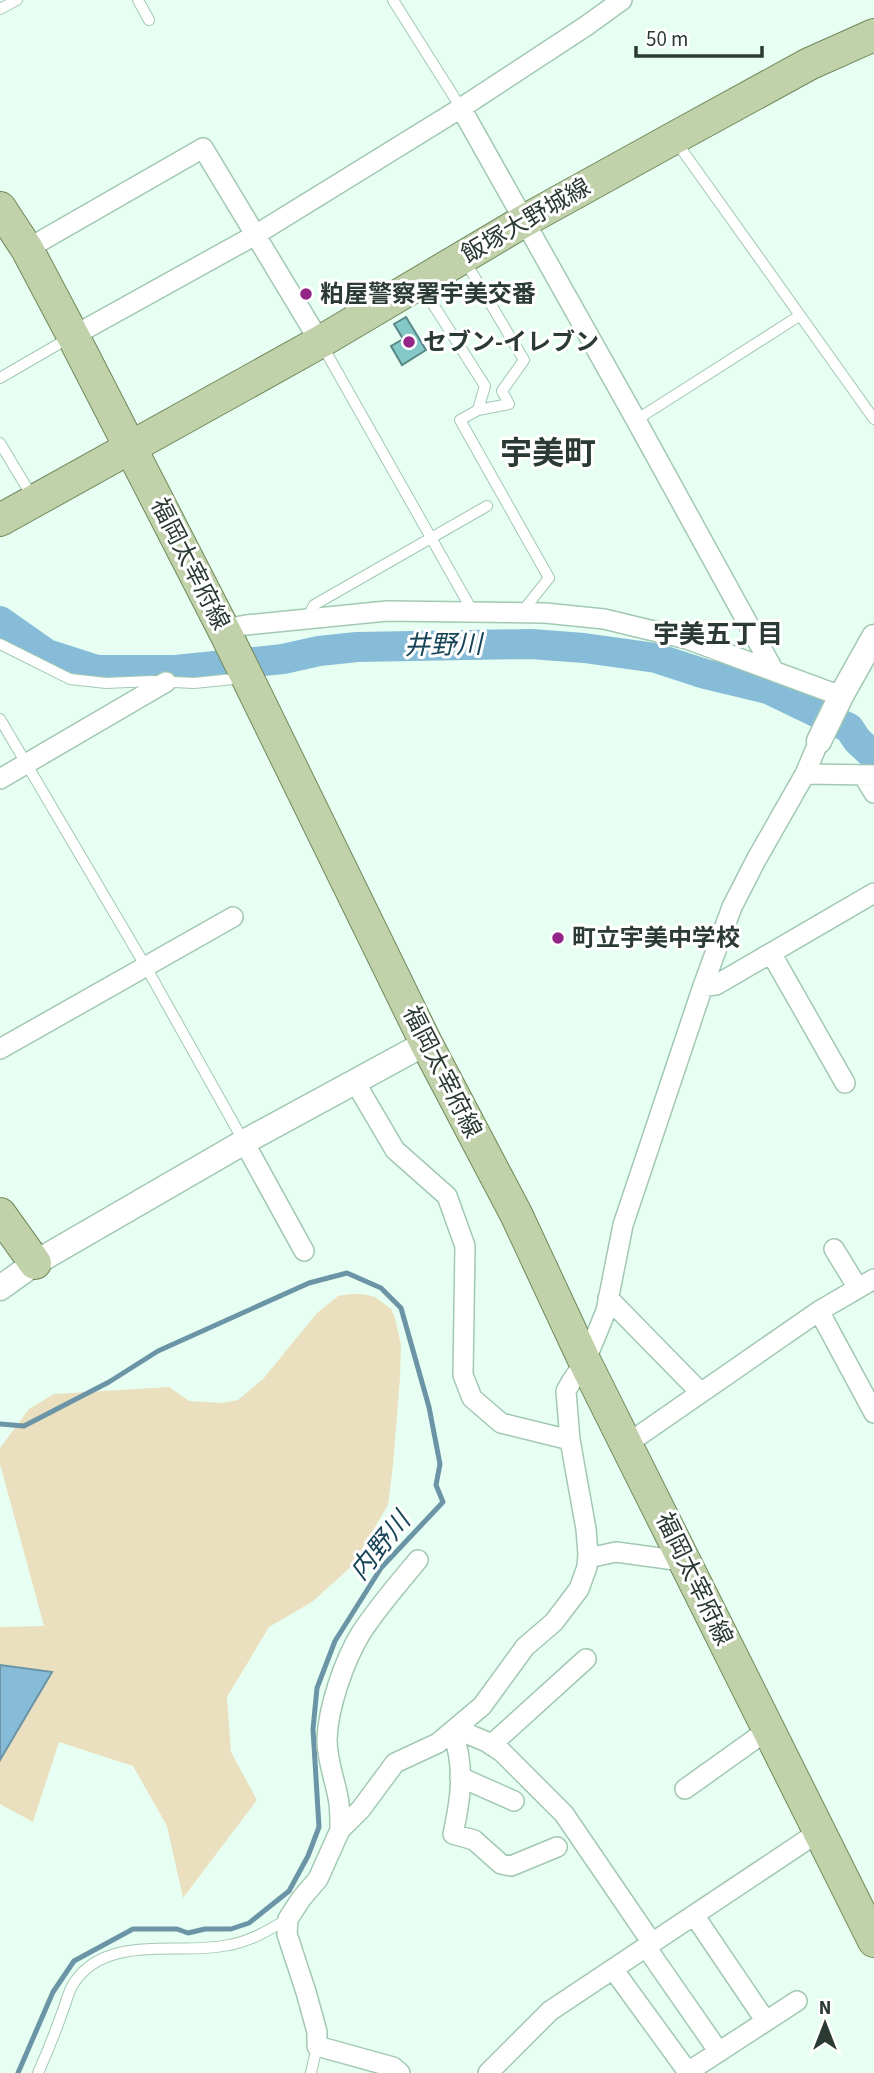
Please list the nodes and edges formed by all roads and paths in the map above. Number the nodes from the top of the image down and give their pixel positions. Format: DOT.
graph roads {
  1 [pos="17,0"];
  2 [pos="138,0"];
  3 [pos="393,0"];
  4 [pos="622,0"];
  5 [pos="0,9"];
  6 [pos="149,20"];
  7 [pos="874,35"];
  8 [pos="461,108"];
  9 [pos="674,138"];
  10 [pos="0,208"];
  11 [pos="524,221"];
  12 [pos="257,234"];
  13 [pos="27,249"];
  14 [pos="463,257"];
  15 [pos="419,283"];
  16 [pos="799,316"];
  17 [pos="73,336"];
  18 [pos="320,342"];
  19 [pos="0,379"];
  20 [pos="478,410"];
  21 [pos="874,419"];
  22 [pos="636,421"];
  23 [pos="0,443"];
  24 [pos="130,447"];
  25 [pos="35,501"];
  26 [pos="487,506"];
  27 [pos="0,520"];
  28 [pos="432,539"];
  29 [pos="474,613"];
  30 [pos="520,613"];
  31 [pos="307,618"];
  32 [pos="225,633"];
  33 [pos="874,637"];
  34 [pos="0,644"];
  35 [pos="774,671"];
  36 [pos="246,677"];
  37 [pos="166,682"];
  38 [pos="841,696"];
  39 [pos="0,719"];
  40 [pos="819,741"];
  41 [pos="26,765"];
  42 [pos="805,774"];
  43 [pos="868,775"];
  44 [pos="0,779"];
  45 [pos="874,793"];
  46 [pos="874,893"];
  47 [pos="233,917"];
  48 [pos="771,953"];
  49 [pos="146,967"];
  50 [pos="703,986"];
  51 [pos="426,1043"];
  52 [pos="0,1049"];
  53 [pos="355,1082"];
  54 [pos="845,1083"];
  55 [pos="244,1142"];
  56 [pos="0,1214"];
  57 [pos="0,1220"];
  58 [pos="835,1249"];
  59 [pos="304,1251"];
  60 [pos="35,1263"];
  61 [pos="866,1284"];
  62 [pos="0,1288"];
  63 [pos="608,1298"];
  64 [pos="819,1311"];
  65 [pos="585,1362"];
  66 [pos="701,1393"];
  67 [pos="874,1413"];
  68 [pos="570,1440"];
  69 [pos="627,1444"];
  70 [pos="683,1556"];
  71 [pos="588,1558"];
  72 [pos="418,1560"];
  73 [pos="586,1659"];
  74 [pos="769,1729"];
  75 [pos="453,1732"];
  76 [pos="491,1745"];
  77 [pos="460,1777"];
  78 [pos="685,1789"];
  79 [pos="514,1801"];
  80 [pos="340,1830"];
  81 [pos="820,1831"];
  82 [pos="557,1847"];
  83 [pos="694,1915"];
  84 [pos="288,1919"];
  85 [pos="874,1941"];
  86 [pos="649,1945"];
  87 [pos="613,1969"];
  88 [pos="797,2001"];
  89 [pos="765,2021"];
  90 [pos="317,2046"];
  91 [pos="714,2062"];
  92 [pos="681,2071"];
  93 [pos="38,2073"];
  94 [pos="311,2073"];
  95 [pos="400,2073"];
  96 [pos="488,2073"];
  1 -- 5 [label="lane"];
  2 -- 6 [label="lane"];
  3 -- 8 [label="lane"];
  4 -- 8 [label="street"];
  7 -- 9 [label="main road, 飯塚大野城線"];
  8 -- 11 [label="street"];
  8 -- 12 [label="street"];
  9 -- 11 [label="main road, 飯塚大野城線"];
  9 -- 16 [label="lane"];
  10 -- 13 [label="main road, 福岡太宰府線"];
  11 -- 14 [label="main road, 飯塚大野城線"];
  11 -- 22 [label="street"];
  12 -- 13 [label="street"];
  12 -- 17 [label="street"];
  12 -- 18 [label="street"];
  13 -- 17 [label="main road, 福岡太宰府線"];
  14 -- 15 [label="main road, 飯塚大野城線"];
  14 -- 20 [label="lane"];
  15 -- 18 [label="main road, 飯塚大野城線"];
  15 -- 20 [label="lane"];
  16 -- 21 [label="lane"];
  16 -- 22 [label="lane"];
  17 -- 19 [label="lane"];
  17 -- 24 [label="main road, 福岡太宰府線"];
  18 -- 24 [label="main road, 飯塚大野城線"];
  18 -- 28 [label="lane"];
  20 -- 30 [label="lane"];
  22 -- 35 [label="street"];
  23 -- 25 [label="lane"];
  24 -- 25 [label="main road, 飯塚大野城線"];
  24 -- 32 [label="main road, 福岡太宰府線"];
  25 -- 27 [label="main road, 飯塚大野城線"];
  26 -- 28 [label="lane"];
  28 -- 29 [label="lane"];
  28 -- 31 [label="lane"];
  29 -- 30 [label="street"];
  29 -- 31 [label="street"];
  30 -- 35 [label="street"];
  31 -- 32 [label="street"];
  32 -- 36 [label="main road, 福岡太宰府線"];
  33 -- 38 [label="street"];
  34 -- 37 [label="lane"];
  35 -- 38 [label="street"];
  36 -- 37 [label="lane"];
  36 -- 51 [label="main road, 福岡太宰府線"];
  37 -- 41 [label="street"];
  38 -- 40 [label="street"];
  39 -- 41 [label="lane"];
  40 -- 42 [label="street"];
  41 -- 44 [label="street"];
  41 -- 49 [label="lane"];
  42 -- 43 [label="street"];
  42 -- 50 [label="street"];
  43 -- 45 [label="street"];
  46 -- 48 [label="street"];
  47 -- 49 [label="street"];
  48 -- 50 [label="street"];
  48 -- 54 [label="street"];
  49 -- 52 [label="street"];
  49 -- 55 [label="lane"];
  50 -- 63 [label="street"];
  51 -- 53 [label="street"];
  51 -- 65 [label="main road, 福岡太宰府線"];
  53 -- 55 [label="street"];
  53 -- 68 [label="street"];
  55 -- 59 [label="street"];
  55 -- 60 [label="street"];
  56 -- 60 [label="main road"];
  57 -- 60 [label="main road"];
  58 -- 61 [label="street"];
  60 -- 62 [label="street"];
  61 -- 64 [label="street"];
  63 -- 65 [label="street"];
  63 -- 66 [label="street"];
  64 -- 66 [label="street"];
  64 -- 67 [label="street"];
  65 -- 68 [label="street"];
  65 -- 69 [label="main road, 福岡太宰府線"];
  66 -- 69 [label="street"];
  68 -- 71 [label="street"];
  69 -- 70 [label="main road, 福岡太宰府線"];
  70 -- 71 [label="street"];
  70 -- 74 [label="main road, 福岡太宰府線"];
  71 -- 75 [label="street"];
  72 -- 80 [label="street"];
  73 -- 76 [label="street"];
  74 -- 78 [label="street"];
  74 -- 81 [label="main road, 福岡太宰府線"];
  75 -- 76 [label="street"];
  75 -- 77 [label="street"];
  75 -- 80 [label="street"];
  76 -- 86 [label="street"];
  77 -- 79 [label="street"];
  77 -- 82 [label="street"];
  80 -- 84 [label="street"];
  81 -- 83 [label="street"];
  81 -- 85 [label="main road, 福岡太宰府線"];
  83 -- 86 [label="street"];
  83 -- 89 [label="street"];
  84 -- 90 [label="street"];
  84 -- 93 [label="lane"];
  86 -- 87 [label="street"];
  86 -- 91 [label="street"];
  87 -- 92 [label="street"];
  87 -- 96 [label="street"];
  88 -- 89 [label="street"];
  89 -- 91 [label="street"];
  90 -- 94 [label="lane"];
  90 -- 95 [label="street"];
  91 -- 92 [label="street"];
}
